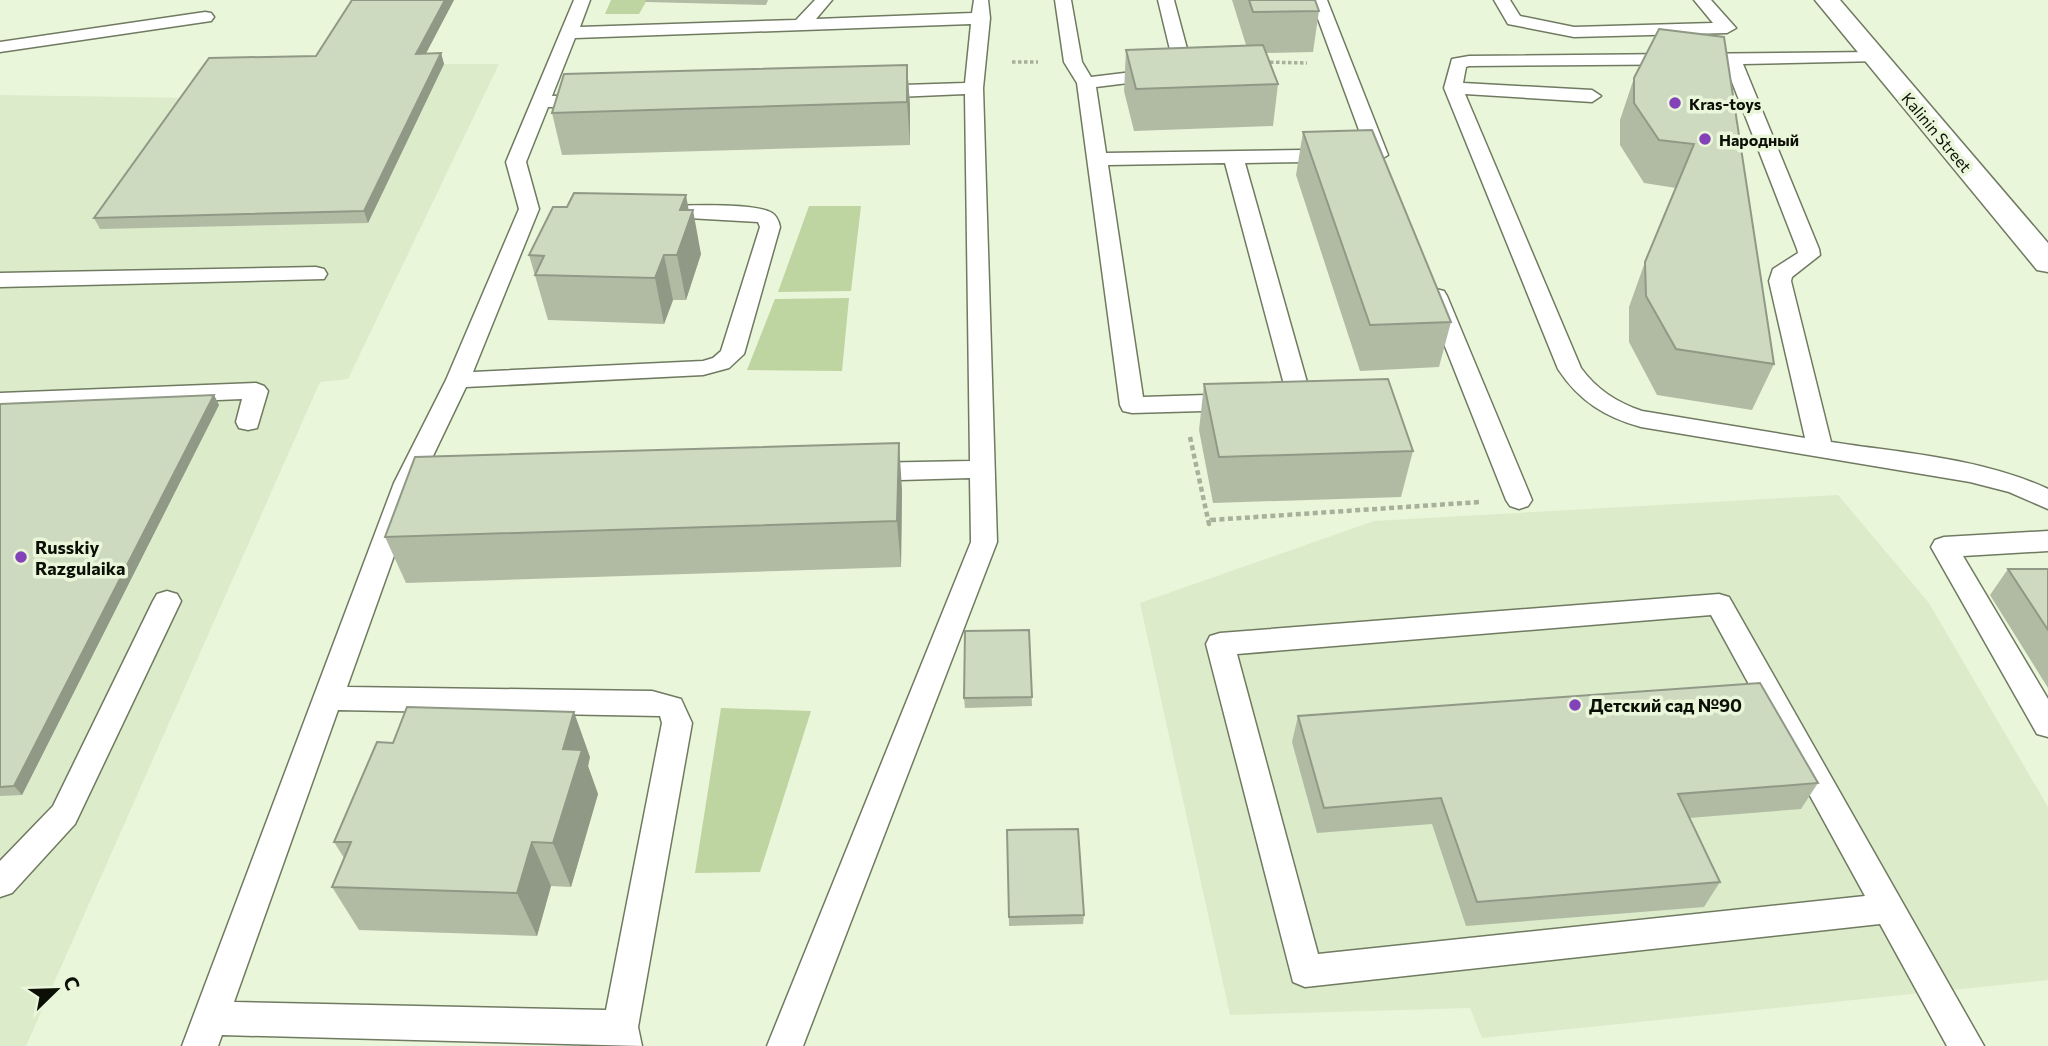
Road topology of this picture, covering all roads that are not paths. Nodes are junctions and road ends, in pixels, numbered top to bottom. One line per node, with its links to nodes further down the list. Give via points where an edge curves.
1 (582, 0): 12 (lane)
2 (824, 0): 11 (lane)
3 (1063, 0): 16 (lane, via 1073,62)
4 (1166, 0): 16 (lane, via 1181,60 1162,74)
5 (1319, 0): 23 (lane)
6 (1503, 0): 7 (lane, via 1514,20 1574,32 1727,28)
7 (1702, 0)
8 (1827, 0): 14 (main road, Kalinin Street)
9 (981, 9): 11 (lane); 17 (lane)
10 (205, 17): 13 (lane)
11 (800, 26): 12 (lane)
12 (569, 33): 22 (lane)
13 (0, 47)
14 (1874, 57): 15 (lane); 30 (main road, Kalinin Street)
15 (1732, 59): 18 (lane, via 1469,61 1458,63); 37 (lane, via 1808,249 1809,256 1781,274 1780,281)
16 (1086, 83): 25 (lane)
17 (974, 88): 19 (lane); 38 (lane)
18 (1453, 88): 20 (lane); 37 (lane, via 1577,382 1626,416)
19 (852, 92)
20 (1592, 96)
21 (607, 100): 22 (lane)
22 (539, 102): 27 (lane, via 516,162)
23 (1378, 155): 24 (lane); 26 (lane)
24 (1233, 156): 25 (lane); 25 (lane, via 1300,400 1132,405)
25 (1098, 159)
26 (1389, 180)
27 (529, 209): 28 (lane); 34 (lane)
28 (555, 209)
29 (635, 211): 34 (lane, via 767,218 770,227 732,354 703,368)
30 (2048, 263)
31 (1425, 270): 42 (lane)
32 (316, 274): 33 (lane)
33 (0, 280)
34 (458, 380): 41 (lane)
35 (0, 401): 36 (lane, via 256,391)
36 (248, 422)
37 (1820, 449): 43 (lane, via 1970,473 2017,485)
38 (983, 469): 39 (lane); 52 (lane, via 984,542)
39 (846, 472)
40 (435, 482): 41 (lane)
41 (407, 483): 46 (lane)
42 (1519, 500)
43 (2048, 500)
44 (2048, 541): 47 (lane, via 1944,547)
45 (167, 601): 48 (lane, via 64,815)
46 (327, 698): 50 (lane); 51 (lane, via 652,703 671,707 677,723)
47 (2048, 725)
48 (0, 883)
49 (1889, 908): 49 (lane, via 1305,971 1220,644 1719,604); 53 (lane)
50 (205, 1032): 51 (lane)
51 (622, 1036)
52 (785, 1046)
53 (1966, 1046)

